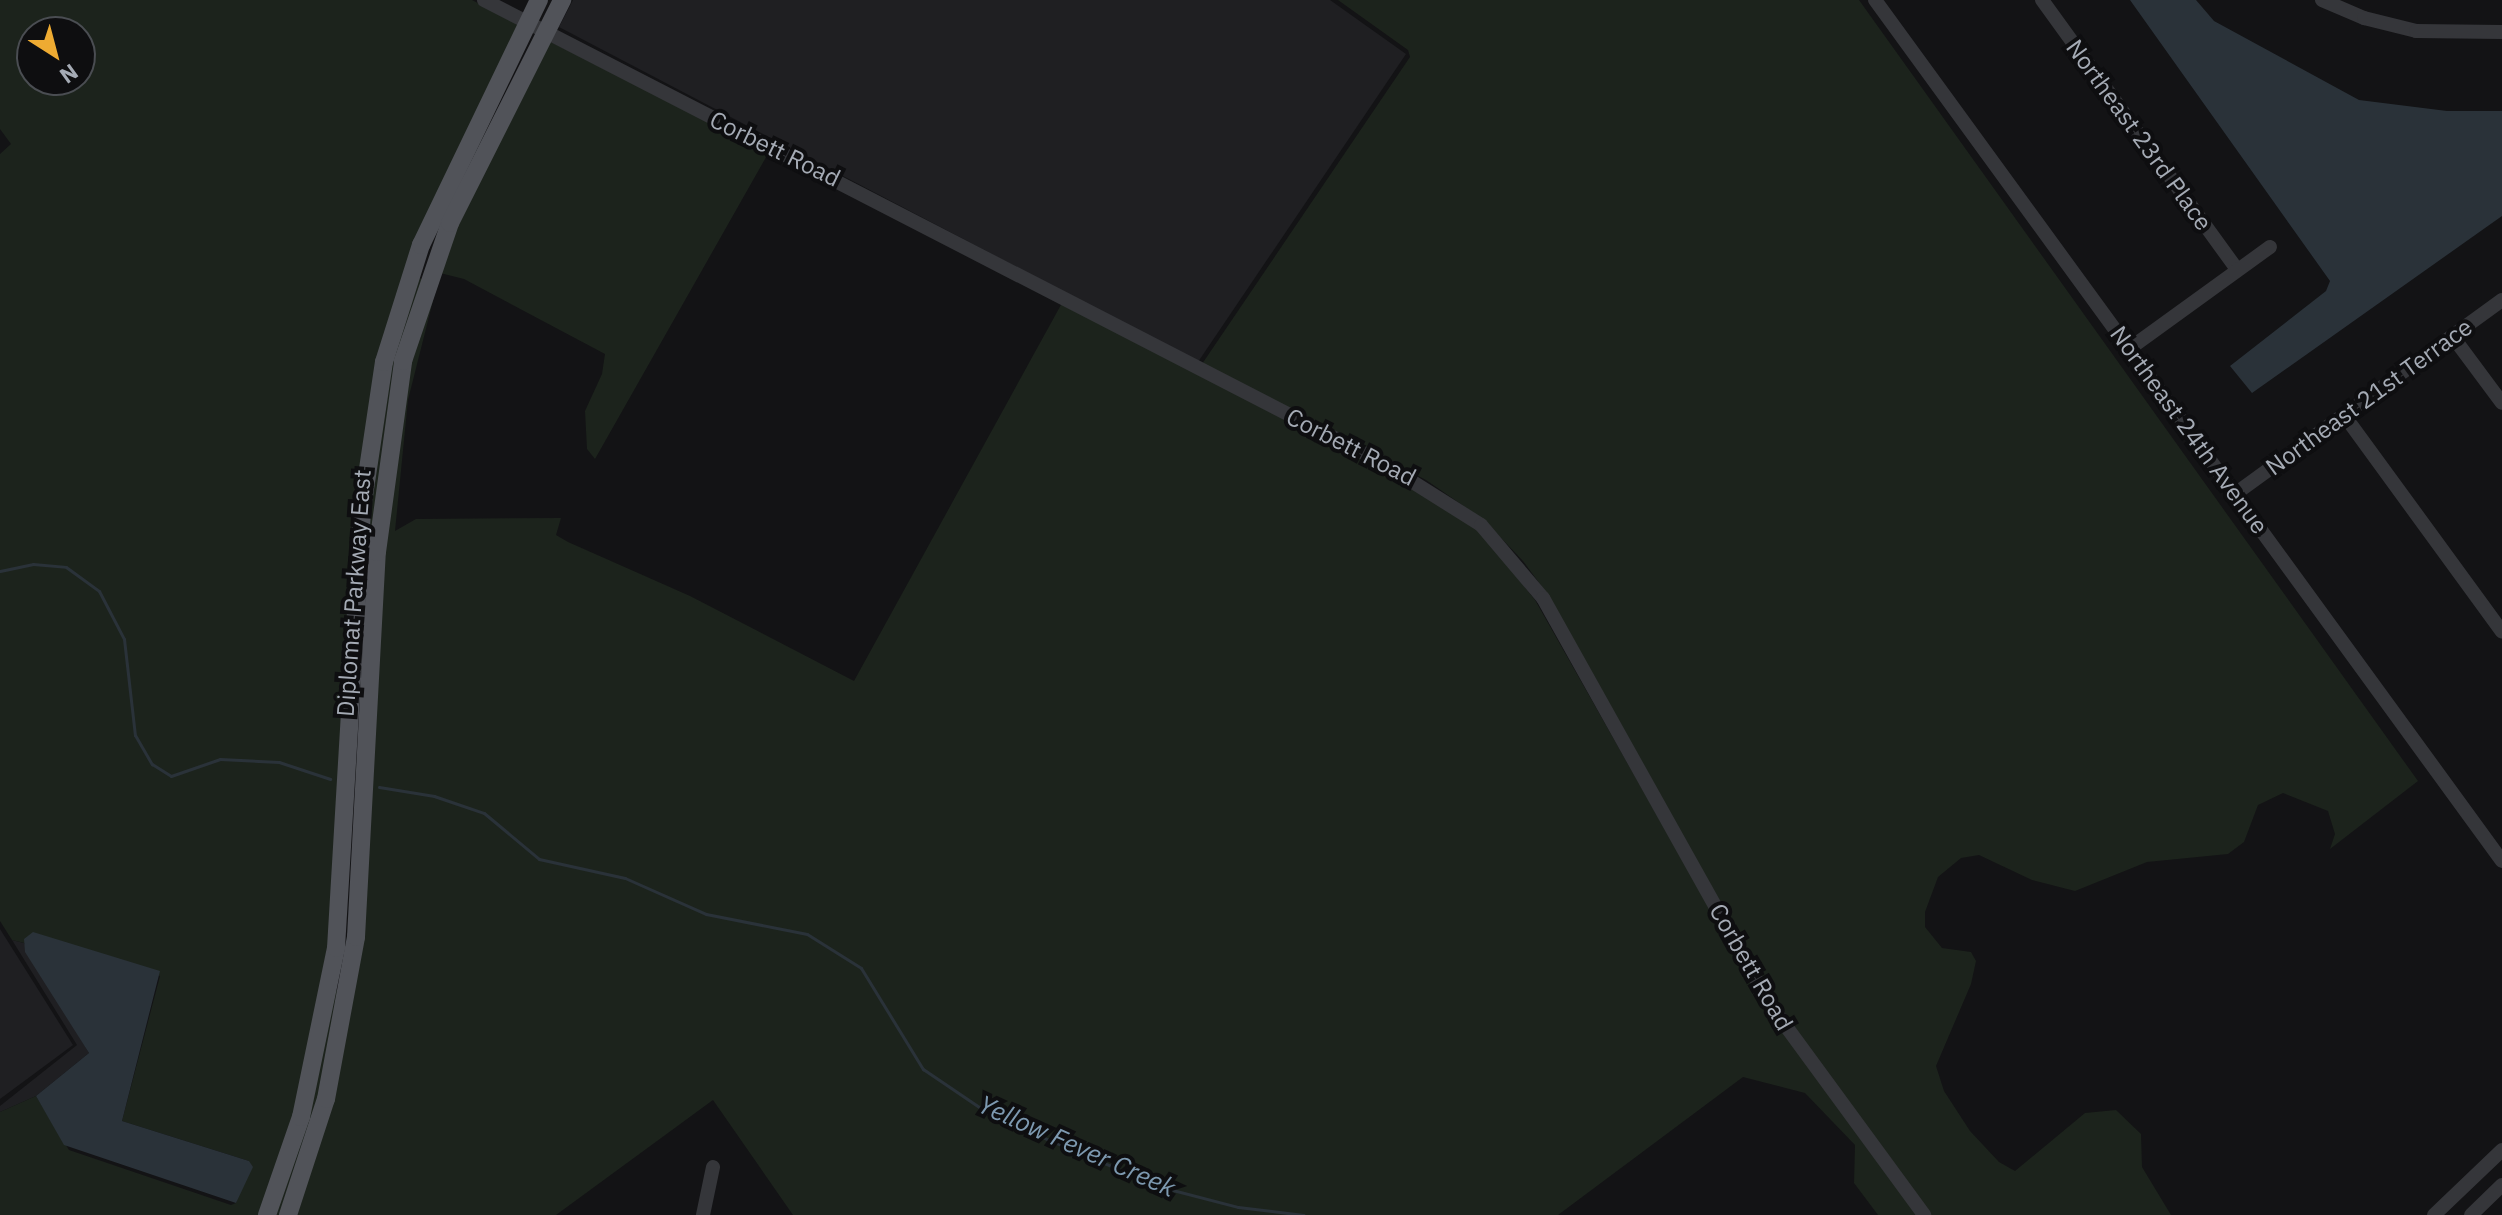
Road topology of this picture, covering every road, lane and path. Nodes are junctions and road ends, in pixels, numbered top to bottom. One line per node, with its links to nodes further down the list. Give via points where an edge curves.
1 (484, 0): 7 (street, Corbett Road)
2 (539, 0): 7 (main road, Diplomat Parkway East)
3 (562, 0): 9 (main road, Diplomat Parkway East)
4 (1875, 0): 15 (street, Northeast 24th Avenue)
5 (2042, 0): 11 (street, Northeast 23rd Place)
6 (2322, 0): 8 (street, via 2416,31)
7 (526, 23): 9 (street, Corbett Road); 12 (main road, Diplomat Parkway East)
8 (2502, 32)
9 (544, 33): 12 (main road, Diplomat Parkway East); 28 (street, Corbett Road, via 1381,462 1481,525 1543,598 1769,1003)
10 (2270, 247): 11 (street)
11 (2237, 269): 15 (street)
12 (421, 273): 21 (main road, Diplomat Parkway East, via 369,542 360,880)
13 (2502, 300): 14 (street, Northeast 21st Terrace)
14 (2453, 337): 16 (street); 17 (street, Northeast 21st Terrace)
15 (2129, 349): 18 (street, Northeast 24th Avenue)
16 (2502, 403)
17 (2344, 415): 18 (street, Northeast 21st Terrace); 19 (street)
18 (2235, 494): 20 (street, Northeast 24th Avenue)
19 (2502, 632)
20 (2502, 861)
21 (339, 985): 25 (main road, Diplomat Parkway East); 26 (main road, Diplomat Parkway East, via 326,1099)
22 (2502, 1150): 29 (street)
23 (713, 1167): 27 (street)
24 (2502, 1185): 30 (street)
25 (267, 1215)
26 (288, 1215)
27 (703, 1215)
28 (1924, 1215)
29 (2434, 1215)
30 (2471, 1215)

